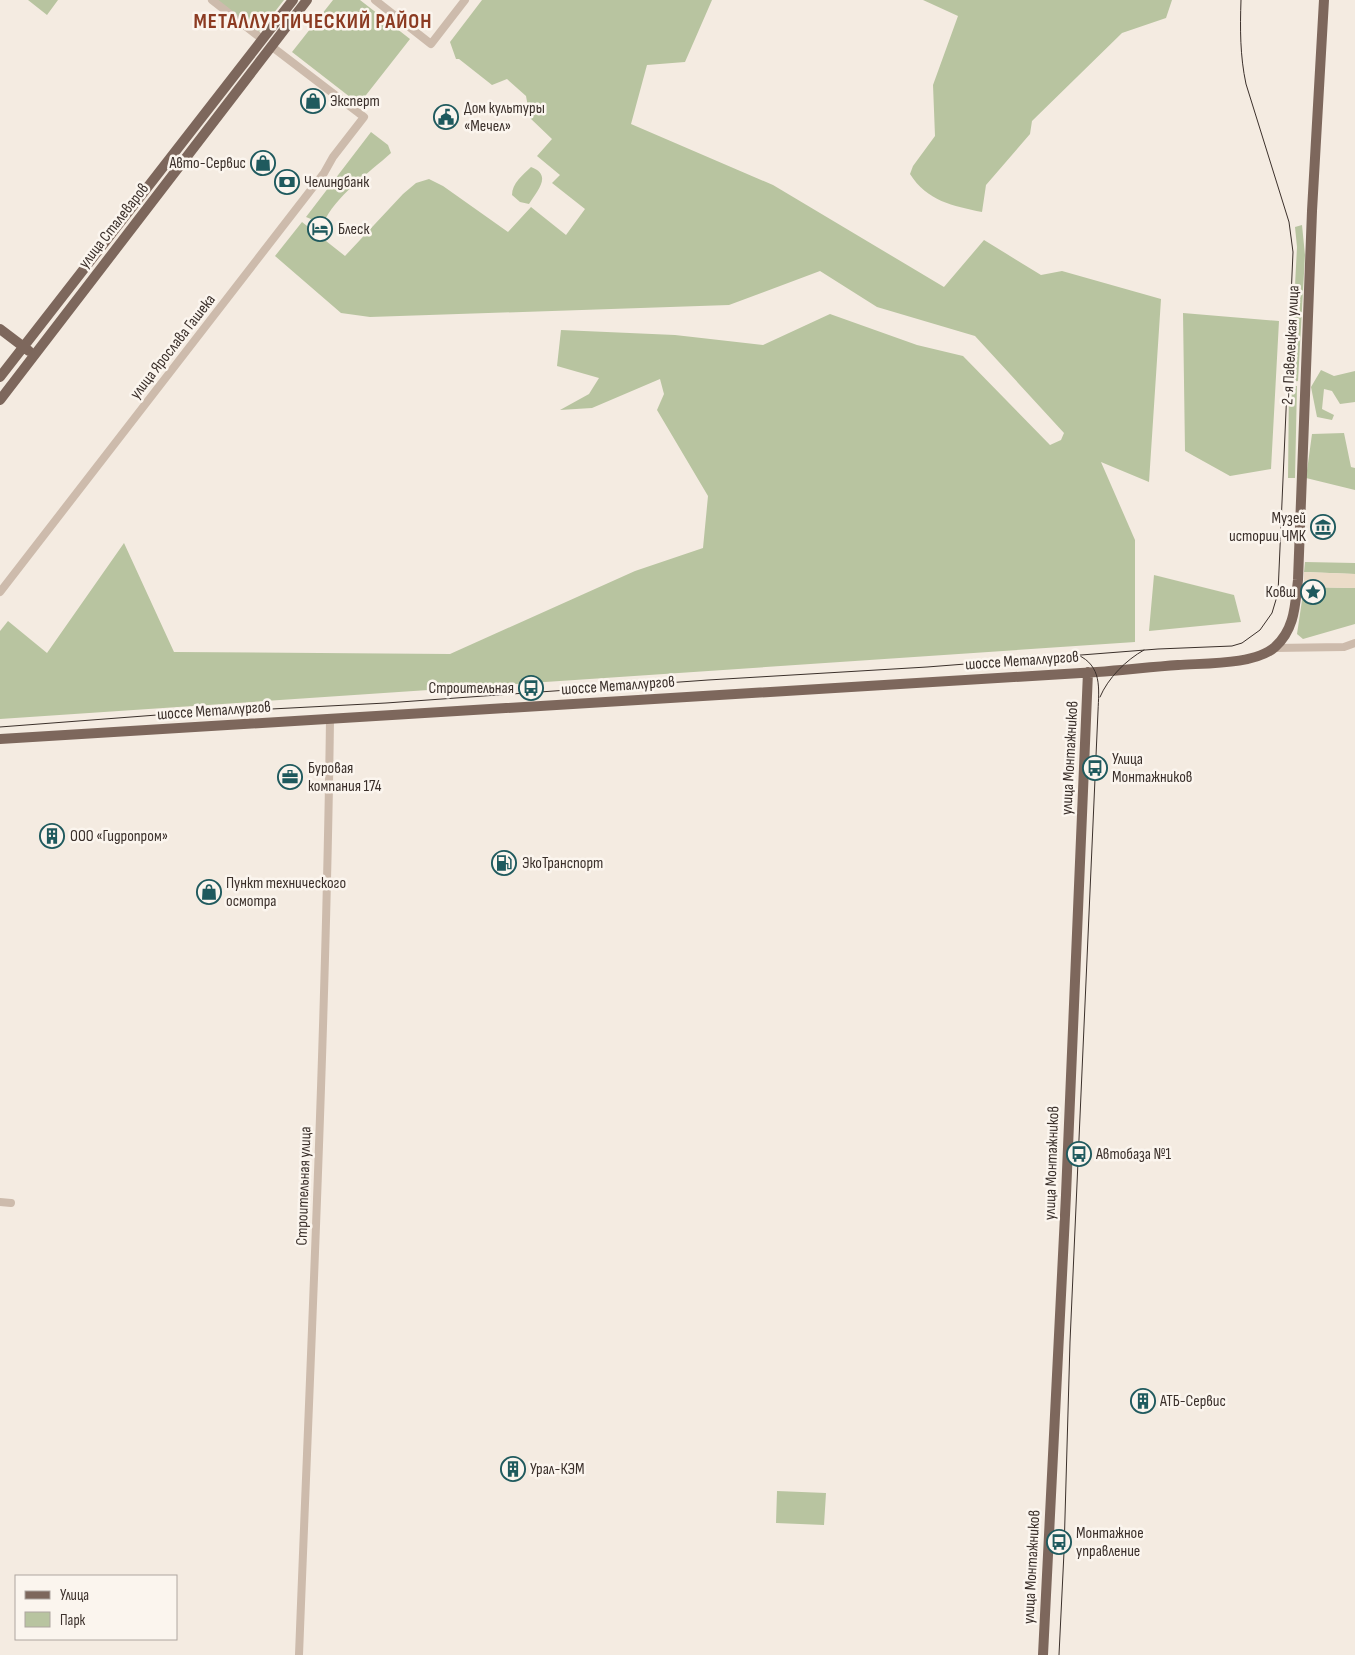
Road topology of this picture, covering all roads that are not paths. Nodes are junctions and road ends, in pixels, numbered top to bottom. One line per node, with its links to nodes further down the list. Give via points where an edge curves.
1 (212, 0): 7 (street)
2 (293, 0): 7 (main road, улица Сталеваров)
3 (307, 0): 8 (main road, улица Сталеваров)
4 (375, 0): 5 (street, via 430,44)
5 (465, 0)
6 (1324, 0): 16 (main road, 2-я Павелецкая улица, via 1302,425 1298,580 1290,628)
7 (262, 39): 8 (main road); 10 (main road, улица Сталеваров)
8 (271, 46): 11 (main road, улица Сталеваров); 14 (street, улица Ярослава Гашека, via 364,117)
9 (0, 329): 10 (main road)
10 (24, 347): 11 (main road); 12 (main road, улица Сталеваров)
11 (34, 355): 13 (main road, улица Сталеваров)
12 (0, 377)
13 (0, 400)
14 (0, 592)
15 (1355, 643): 16 (street, via 1344,647)
16 (1274, 648): 17 (main road, 2-я Павелецкая улица)
17 (1238, 661): 18 (main road, шоссе Металлургов)
18 (1088, 672): 19 (main road, шоссе Металлургов); 24 (main road, улица Монтажников)
19 (330, 719): 20 (main road, шоссе Металлургов); 23 (street, Строительная улица, via 322,1084)
20 (0, 738)
21 (0, 1202): 22 (street)
22 (11, 1203)
23 (299, 1655)
24 (1042, 1655)

